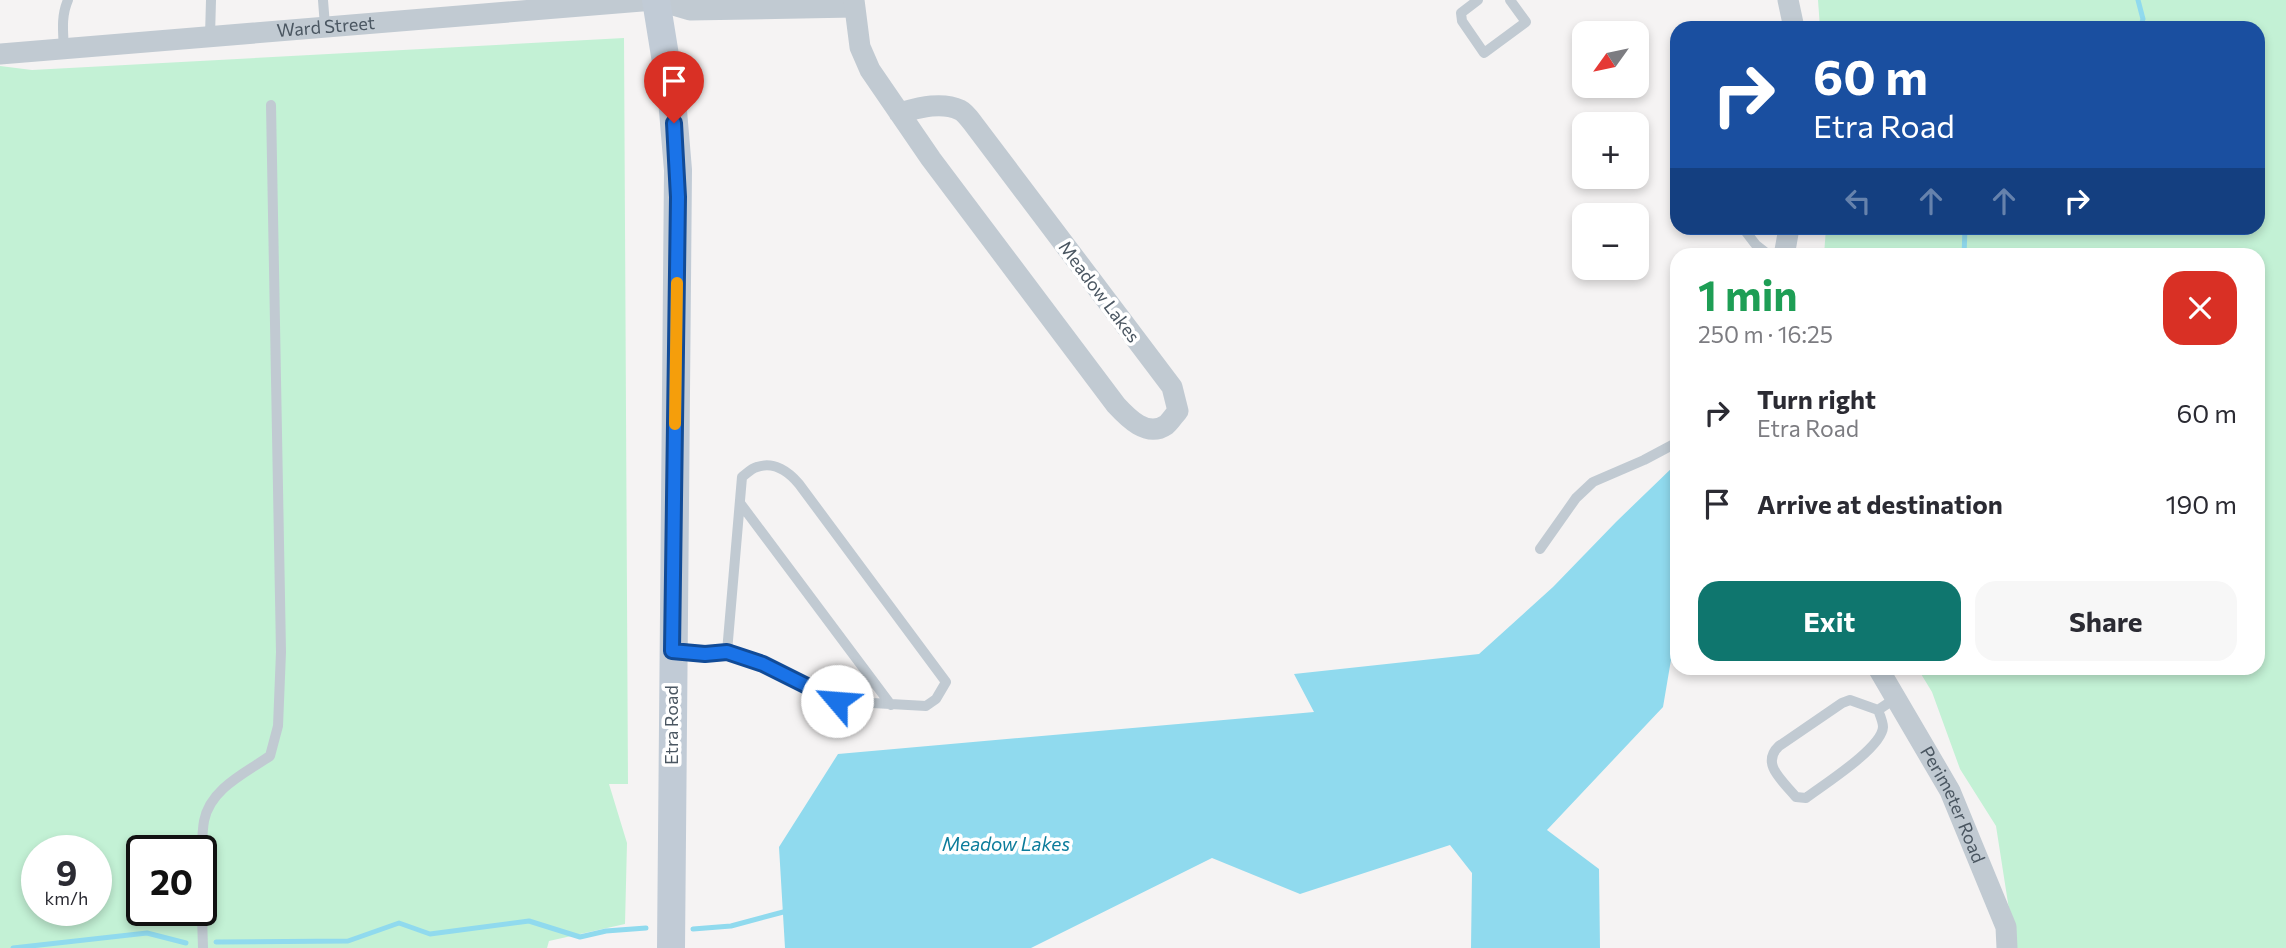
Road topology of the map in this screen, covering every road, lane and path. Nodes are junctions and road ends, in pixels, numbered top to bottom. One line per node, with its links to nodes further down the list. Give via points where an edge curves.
1 (68, 0): 12 (lane, via 62,22)
2 (211, 0): 11 (lane)
3 (323, 0): 10 (lane)
4 (655, 0): 8 (street, Meadow Lakes, via 690,10); 10 (street, Ward Street); 19 (main road, Etra Road, via 672,99 678,170)
5 (1478, 0): 6 (lane, via 1461,13 1484,53 1526,22)
6 (1510, 0)
7 (1788, 0): 9 (street)
8 (854, 4): 15 (street, Meadow Lakes, via 860,47)
9 (1792, 21)
10 (326, 26): 11 (street, Ward Street)
11 (210, 36): 12 (street, Ward Street)
12 (64, 49): 13 (street, Ward Street)
13 (0, 54)
14 (271, 105): 25 (lane, via 281,652 278,726 270,756 214,797)
15 (899, 113): 15 (street, Meadow Lakes, via 927,106 962,111 1172,387 1178,411 1166,425 1154,429 1133,423 1110,397)
16 (1670, 446): 18 (lane, via 1593,482)
17 (740, 503): 20 (lane); 23 (lane); 23 (lane, via 742,477 756,467 789,472 946,682 926,706)
18 (1540, 549)
19 (672, 651): 20 (lane); 28 (main road, Etra Road)
20 (727, 652): 23 (lane, via 763,664 837,701)
21 (1882, 675): 22 (street, Perimeter Road)
22 (1896, 698): 24 (lane); 29 (street, Perimeter Road, via 1950,791 2006,927)
23 (891, 705)
24 (1878, 710): 24 (lane, via 1883,727 1862,757 1806,798 1796,797 1770,761 1772,753 1850,700)
25 (203, 835)
26 (203, 926): 27 (lane)
27 (204, 948)
28 (671, 948)
29 (2007, 948)

